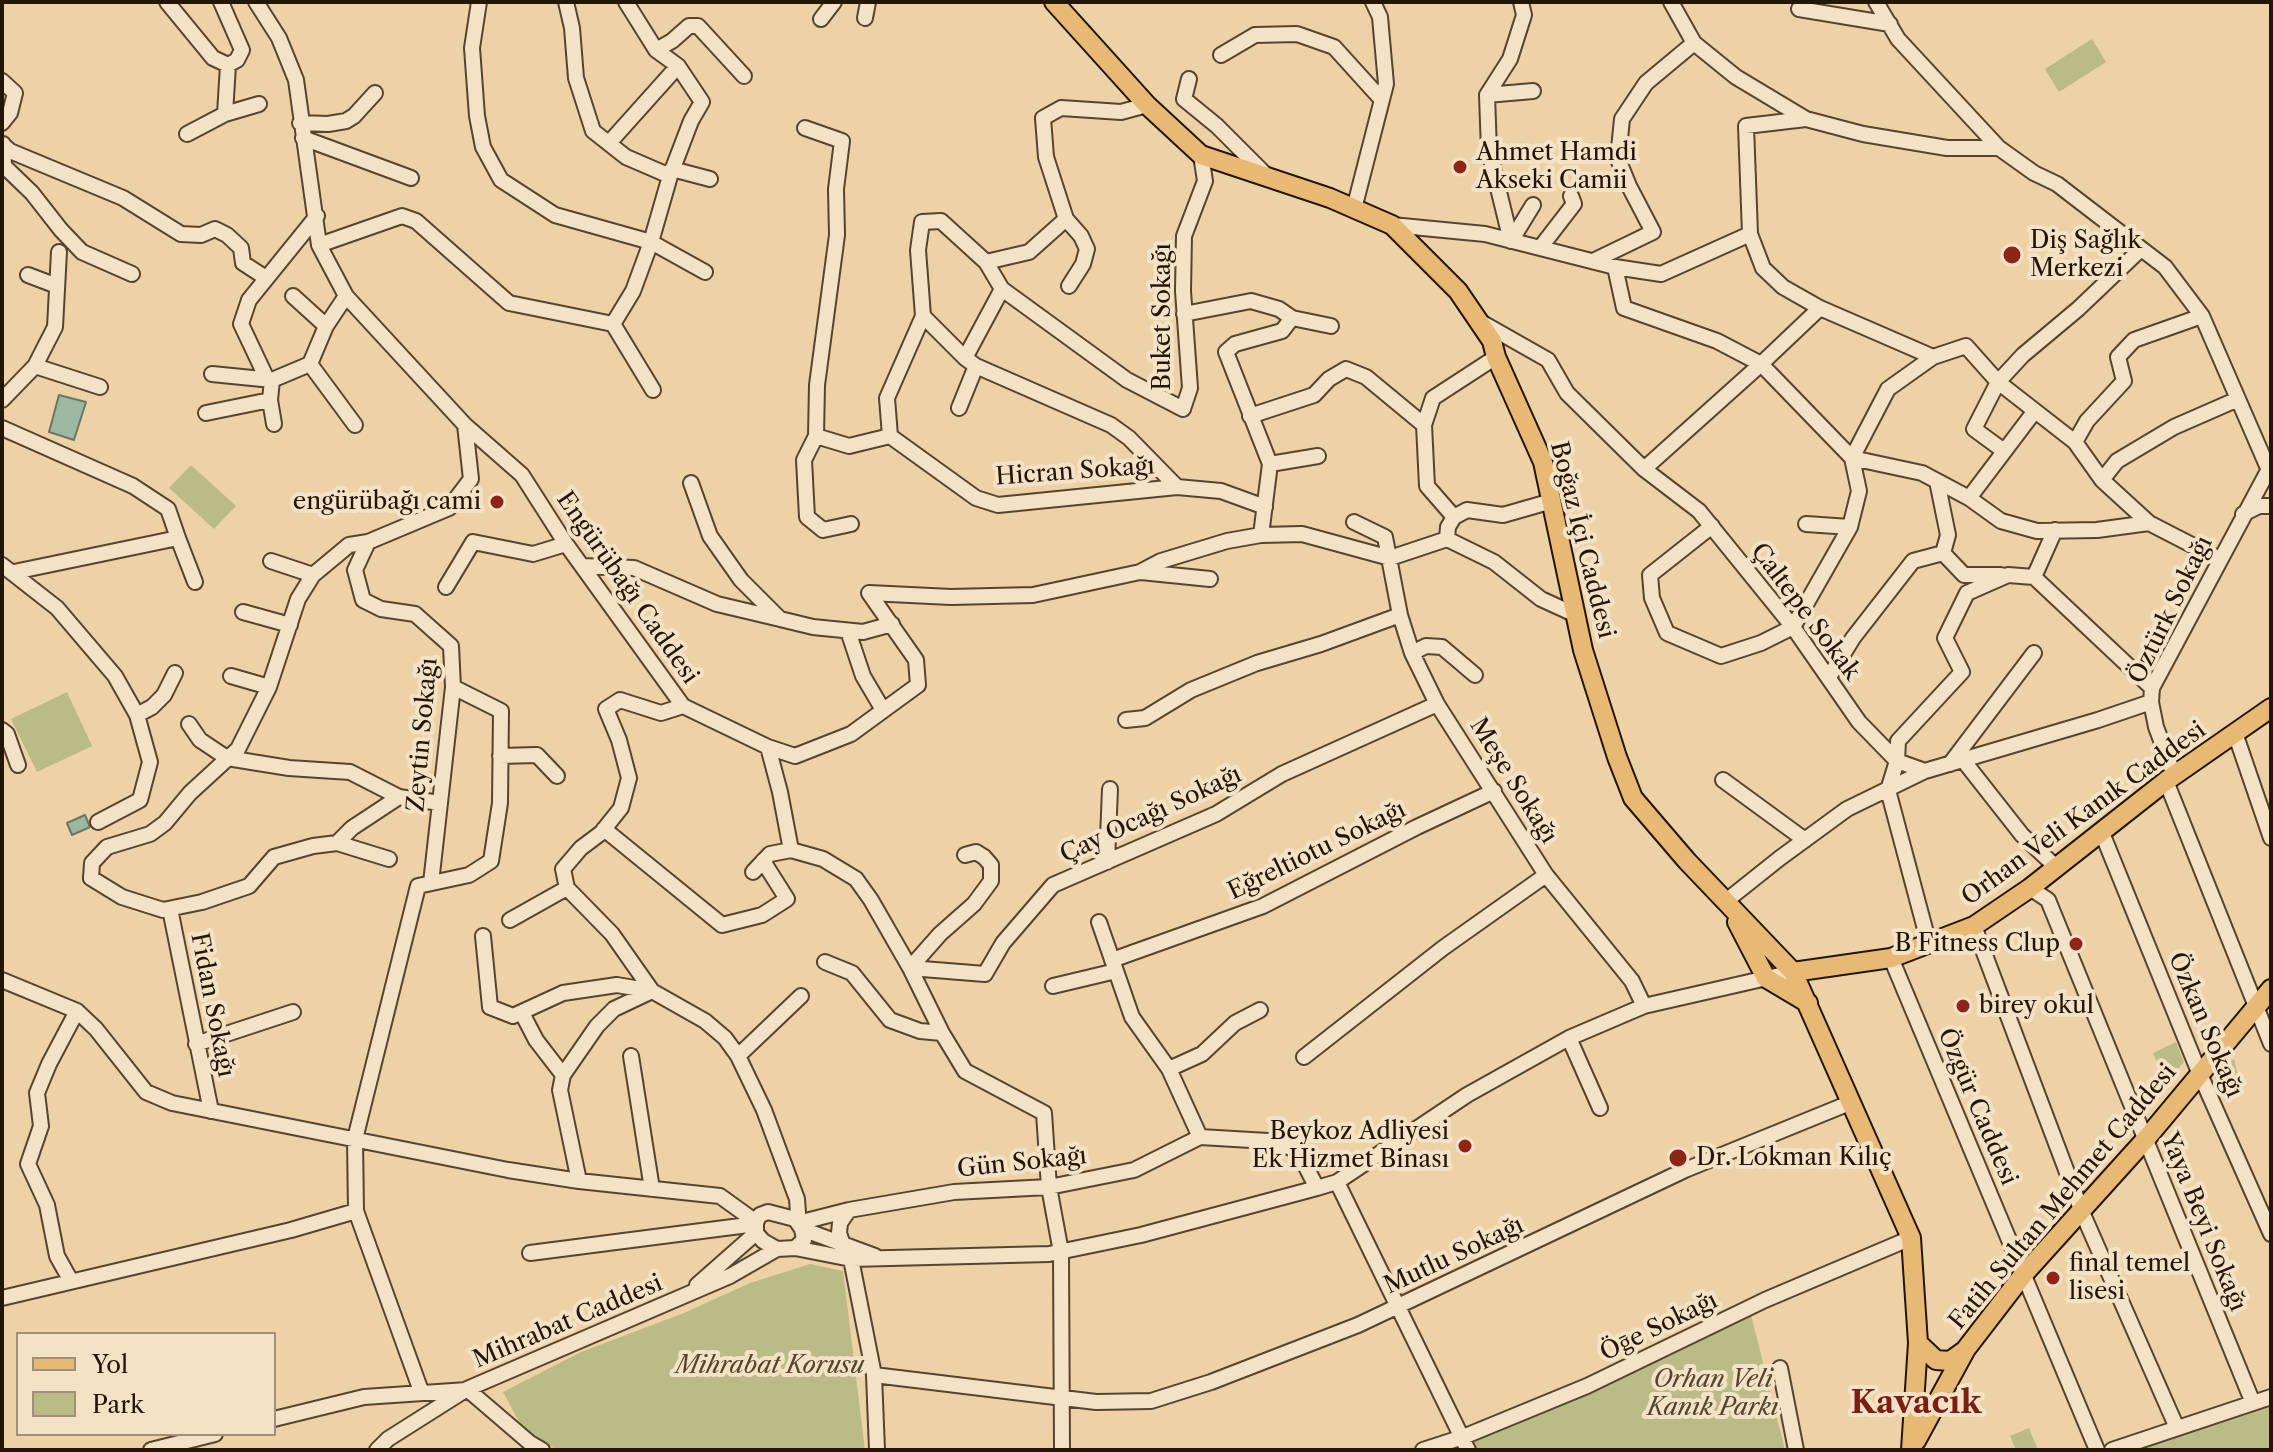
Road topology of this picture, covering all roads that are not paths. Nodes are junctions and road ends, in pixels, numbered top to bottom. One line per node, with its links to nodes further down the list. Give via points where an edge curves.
1 (167, 2): 21 (street, via 213,58)
2 (221, 2): 21 (street, via 242,50)
3 (256, 2): 36 (street, Engürübağı Caddesi, via 279,38 296,80)
4 (479, 2): 54 (street, via 472,48 477,116 483,147 501,180 555,215)
5 (566, 2): 38 (street, via 576,78 593,131)
6 (626, 2): 19 (street)
7 (834, 2): 16 (street)
8 (868, 2): 15 (street)
9 (1373, 2): 29 (street, via 1380,17 1386,84)
10 (1521, 2): 28 (street, via 1524,15 1510,59)
11 (1670, 2): 18 (street)
12 (1876, 2): 17 (street)
13 (1063, 5): 31 (main road, Boğaz İçi Caddesi)
14 (1799, 9): 17 (street)
15 (865, 18)
16 (821, 19)
17 (1890, 24): 40 (street)
18 (1694, 43): 33 (street, via 1736,77); 59 (street, via 1646,83 1622,119 1618,159 1653,232)
19 (656, 50): 22 (street); 23 (street, via 689,26 698,26)
20 (1221, 55): 29 (street, via 1255,35 1297,34 1334,47)
21 (228, 65): 32 (street)
22 (678, 66): 38 (street); 42 (street, via 702,102)
23 (744, 76)
24 (1189, 79): 44 (street, via 1184,99)
25 (2, 81): 34 (street, via 15,93)
26 (1533, 91): 28 (street)
27 (375, 93): 36 (street, via 346,121)
28 (1487, 95): 53 (street, via 1489,151)
29 (1382, 100): 48 (street)
30 (259, 104): 32 (street)
31 (1147, 105): 41 (main road, Boğaz İçi Caddesi); 50 (street, via 1121,112 1061,108 1043,118 1046,157)
32 (225, 114): 37 (street)
33 (1806, 119): 40 (street, via 1947,148); 52 (street, via 1746,126)
34 (2, 123)
35 (805, 128): 103 (street, via 842,141)
36 (301, 130): 43 (street); 49 (street, Engürübağı Caddesi)
37 (187, 134)
38 (609, 143): 42 (street, via 626,157)
39 (2, 144): 63 (street, via 4,166 82,252); 65 (street, via 123,198 181,234 215,229 227,235 241,248 243,263)
40 (1999, 148): 57 (street, via 2057,184)
41 (1201, 155): 44 (main road, Boğaz İçi Caddesi); 72 (street, Buket Sokağı, via 1205,181 1184,236)
42 (671, 172): 45 (street); 54 (street)
43 (411, 178)
44 (1269, 178): 48 (main road, Boğaz İçi Caddesi)
45 (710, 179)
46 (1571, 196): 56 (street, via 1574,204)
47 (1533, 205): 53 (street)
48 (1354, 209): 51 (main road, Boğaz İçi Caddesi)
49 (317, 216): 55 (street, Engürübağı Caddesi); 65 (street)
50 (1066, 219): 60 (street, via 1029,252); 67 (street, via 1087,249)
51 (1392, 225): 53 (street); 76 (main road, Boğaz İçi Caddesi, via 1458,291)
52 (1750, 234): 61 (street, via 1661,274); 71 (street, via 1763,268 1783,287)
53 (1511, 241): 56 (street)
54 (651, 242): 62 (street); 77 (street, via 633,291)
55 (319, 245): 70 (street, Engürübağı Caddesi); 77 (street, via 402,216 416,221 509,303)
56 (1540, 248): 59 (street)
57 (2141, 249): 74 (street, via 2165,267); 88 (street)
58 (59, 252): 66 (street)
59 (1593, 261): 61 (street)
60 (986, 262): 68 (street, Buket Sokağı); 73 (street, Buket Sokağı, via 941,221 922,222 918,250)
61 (1615, 267): 84 (street, via 1624,308 1717,341)
62 (705, 272)
63 (132, 274)
64 (28, 275): 66 (street)
65 (266, 278): 87 (street, via 249,300 241,324)
66 (57, 286): 85 (street, via 55,327)
67 (1069, 286)
68 (1002, 289): 72 (street, Buket Sokağı, via 1127,380 1183,409 1190,388); 82 (street)
69 (293, 296): 78 (street)
70 (346, 296): 78 (street); 100 (street, Engürübağı Caddesi)
71 (1820, 308): 81 (street); 84 (street)
72 (1184, 314): 75 (street, via 1251,301)
73 (923, 316): 82 (street); 104 (street, via 887,398)
74 (2202, 316): 91 (street); 105 (street, via 2134,340 2118,357 2124,381)
75 (1292, 318): 79 (street); 97 (street, via 1282,331 1235,344 1226,352)
76 (1478, 319): 80 (main road, Boğaz İçi Caddesi); 110 (street, Çaltepe Sokak, via 1548,360 1567,393)
77 (613, 324): 90 (street)
78 (326, 326): 83 (street)
79 (1331, 326)
80 (1496, 357): 101 (street, via 1433,398); 117 (main road, Boğaz İçi Caddesi, via 1543,462)
81 (1933, 357): 88 (street, via 1966,346); 108 (street, via 1888,389)
82 (970, 362): 94 (street); 115 (street, via 1111,425)
83 (310, 364): 87 (street); 99 (street)
84 (1761, 364): 108 (street); 110 (street)
85 (35, 366): 89 (street); 92 (street)
86 (212, 374): 87 (street)
87 (270, 379): 93 (street)
88 (1998, 382): 95 (street); 106 (street, via 1974,429)
89 (100, 387)
90 (653, 390)
91 (2238, 399): 111 (street); 112 (street, via 2174,427 2117,461)
92 (2, 400)
93 (270, 400): 96 (street); 98 (street)
94 (959, 408)
95 (2034, 412): 105 (street); 106 (street)
96 (206, 413)
97 (1250, 416): 101 (street, via 1314,395 1346,369 1366,377); 109 (street)
98 (274, 424)
99 (355, 425)
100 (465, 425): 132 (street, via 471,479 449,508); 133 (street, Engürübağı Caddesi, via 522,475)
101 (1424, 425): 121 (street, via 1427,486)
102 (2, 428): 130 (street, via 133,486 168,509)
103 (816, 436): 104 (street, via 849,446); 124 (street, via 804,460 807,517 823,530)
104 (890, 436): 115 (street, Hicran Sokağı, via 976,498 998,505)
105 (2075, 442): 112 (street)
106 (2004, 451): 116 (street)
107 (1318, 456): 109 (street)
108 (1852, 458): 113 (street); 127 (street, via 1859,491)
109 (1270, 464): 119 (street)
110 (1644, 469): 126 (street, Çaltepe Sokak)
111 (2270, 472): 120 (street, Öztürk Sokağı)
112 (2102, 480): 123 (street)
113 (1937, 481): 116 (street); 134 (street, via 1948,535)
114 (691, 483): 150 (street, via 710,536 741,580)
115 (1177, 487): 119 (street, Hicran Sokağı, via 1221,491)
116 (1969, 498): 128 (street, via 2001,521)
117 (1552, 501): 121 (street, via 1503,515 1467,510); 149 (main road, Boğaz İçi Caddesi)
118 (2271, 506): 120 (street)
119 (1265, 507): 129 (street)
120 (2243, 514): 136 (street, Öztürk Sokağı)
121 (1454, 517): 131 (street)
122 (1354, 522): 135 (street, via 1385,537)
123 (2149, 523): 128 (street); 136 (street)
124 (851, 524)
125 (1806, 524): 127 (street)
126 (1712, 526): 153 (street, Çaltepe Sokak); 153 (street, via 1650,575 1652,598 1667,633 1721,656)
127 (1850, 527): 153 (street)
128 (2055, 530): 143 (street)
129 (1261, 535): 135 (street, Engürübağı Caddesi, via 1302,534); 140 (street, Engürübağı Caddesi, via 1161,561)
130 (178, 538): 139 (street); 145 (street)
131 (1447, 539): 135 (street); 149 (street, via 1494,562 1541,599)
132 (368, 542): 141 (street, via 349,545); 162 (street, Zeytin Sokağı, via 355,570 363,600 381,609 415,614 451,646)
133 (566, 544): 138 (street, Engürübağı Caddesi); 146 (street, via 533,554 473,542)
134 (1943, 553): 142 (street, via 1964,575); 160 (street, via 1913,561)
135 (1390, 558): 148 (street, Meşe Sokağı)
136 (2219, 559): 163 (street, Öztürk Sokağı)
137 (271, 561): 141 (street)
138 (582, 566): 150 (street, via 634,568 717,604); 165 (street, Engürübağı Caddesi)
139 (8, 569): 168 (street, via 57,608 115,676)
140 (1140, 572): 144 (street); 151 (street, Engürübağı Caddesi, via 1033,595 869,593)
141 (313, 575): 152 (street)
142 (2008, 575): 143 (street); 176 (street, via 1967,593 1945,638 1962,672 1898,741)
143 (2034, 577): 163 (street)
144 (1210, 579)
145 (195, 582)
146 (446, 587)
147 (243, 612): 152 (street)
148 (1400, 615): 155 (street, Meşe Sokağı); 169 (street, via 1257,663 1191,690 1145,718)
149 (1576, 615): 203 (main road, Boğaz İçi Caddesi, via 1633,798)
150 (780, 619): 154 (street)
151 (892, 624): 154 (street); 167 (street, Engürübağı Caddesi, via 916,660 918,685)
152 (290, 625): 161 (street)
153 (1793, 627): 160 (street, Çaltepe Sokak)
154 (848, 631): 167 (street, via 863,676)
155 (1412, 653): 158 (street, via 1426,646 1442,647); 164 (street, Meşe Sokağı)
156 (2034, 653): 177 (street)
157 (175, 673): 168 (street, via 164,695)
158 (1475, 675)
159 (231, 676): 161 (street)
160 (1829, 677): 176 (street, Çaltepe Sokak, via 1859,722)
161 (269, 687): 175 (street, via 238,749)
162 (453, 687): 174 (street, via 501,711); 187 (street, Zeytin Sokağı)
163 (2152, 695): 177 (street, via 2098,720); 181 (street, Öztürk Sokağı)
164 (1437, 704): 185 (street, Meşe Sokağı); 197 (street, Çay Ocağı Sokağı)
165 (683, 706): 173 (street, Engürübağı Caddesi); 189 (street, via 661,713 620,700 606,709 629,778 621,808)
166 (2271, 708): 172 (main road, Orhan Veli Kanık Caddesi)
167 (883, 710): 173 (street, Engürübağı Caddesi, via 851,734 795,756)
168 (137, 715): 188 (street, via 150,762 140,800)
169 (1126, 720)
170 (189, 724): 175 (street, via 200,740)
171 (2, 730): 178 (street)
172 (2235, 733): 181 (main road, Orhan Veli Kanık Caddesi); 191 (street)
173 (768, 747): 194 (street)
174 (500, 756): 180 (street, via 537,755); 200 (street, via 500,803 491,861 469,875)
175 (227, 758): 186 (street, via 350,772); 204 (street, via 165,823 150,834 107,847 92,863 91,878 122,897)
176 (1897, 761): 179 (street, Çaltepe Sokak); 184 (street)
177 (1957, 762): 179 (street); 198 (street)
178 (18, 765)
179 (1925, 771): 184 (street)
180 (557, 776)
181 (2170, 778): 190 (main road, Orhan Veli Kanık Caddesi); 223 (street, Öztürk Sokağı)
182 (1723, 780): 192 (street)
183 (1110, 789): 197 (street)
184 (1888, 790): 192 (street, via 1847,809); 209 (street)
185 (1494, 791): 199 (street, Meşe Sokağı); 212 (street, Eğreltiotu Sokağı, via 1263,906)
186 (399, 797): 187 (street); 193 (street)
187 (440, 803): 200 (street, Zeytin Sokağı)
188 (98, 822)
189 (604, 829): 194 (street, via 722,925 762,915 787,899 758,867 770,854); 201 (street, via 563,869)
190 (2102, 833): 198 (main road, Orhan Veli Kanık Caddesi); 236 (street, Özkan Sokağı)
191 (2271, 838)
192 (1805, 840): 203 (street)
193 (337, 843): 196 (street); 204 (street, via 274,857 249,886)
194 (791, 850): 213 (street, via 823,859 856,879)
195 (965, 855): 213 (street, via 976,852 984,857 991,865 991,881)
196 (389, 859)
197 (1107, 862): 213 (street, Çay Ocağı Sokağı, via 1053,885 1003,943 985,974)
198 (2056, 867): 202 (main road, Orhan Veli Kanık Caddesi)
199 (1546, 875): 222 (street, Meşe Sokağı, via 1632,981); 234 (street)
200 (431, 883): 242 (street, via 418,886)
201 (567, 888): 205 (street); 219 (street, via 612,934)
202 (2030, 888): 207 (main road, Orhan Veli Kanık Caddesi); 243 (street, Yaya Beyi Sokağı, via 2048,900)
203 (1726, 901): 214 (main road, Boğaz İçi Caddesi); 215 (main road)
204 (170, 909): 230 (street, Fidan Sokağı)
205 (510, 920)
206 (1099, 922): 212 (street)
207 (1974, 926): 209 (main road, Orhan Veli Kanık Caddesi); 253 (street)
208 (483, 936): 227 (street, via 490,1007 513,1016)
209 (1929, 944): 210 (main road, Orhan Veli Kanık Caddesi)
210 (1891, 958): 214 (main road, Orhan Veli Kanık Caddesi); 265 (street, Özgür Caddesi)
211 (825, 962): 228 (street, via 852,973 890,1020)
212 (1114, 965): 217 (street, Eğreltiotu Sokağı); 235 (street, via 1132,1017)
213 (910, 968): 228 (street)
214 (1793, 972): 215 (street, Orhan Veli Kanık Caddesi); 221 (main road, Boğaz İçi Caddesi)
215 (1766, 978): 221 (main road); 222 (street, Orhan Veli Kanık Caddesi)
216 (2, 980): 225 (street)
217 (1053, 986)
218 (2271, 989): 223 (main road, Fatih Sultan Mehmet Caddesi)
219 (652, 991): 227 (street, via 617,985 563,993); 233 (street, via 705,1021); 237 (street, via 614,1009)
220 (801, 996): 233 (street)
221 (1808, 1003): 238 (main road, Boğaz İçi Caddesi)
222 (1644, 1006): 229 (street, Orhan Veli Kanık Caddesi)
223 (2255, 1007): 231 (street, Öztürk Sokağı); 236 (main road, Fatih Sultan Mehmet Caddesi)
224 (1260, 1010): 235 (street, via 1235,1023 1202,1054)
225 (77, 1011): 240 (street, via 146,1092); 266 (street, via 37,1093 41,1126 28,1164 47,1205 57,1256)
226 (293, 1012): 230 (street)
227 (522, 1013): 237 (street)
228 (942, 1033): 246 (street, via 965,1071 1044,1113)
229 (1569, 1038): 239 (street); 245 (street, Orhan Veli Kanık Caddesi, via 1467,1095)
230 (196, 1044): 240 (street, Fidan Sokağı)
231 (2271, 1044)
232 (631, 1056): 248 (street)
233 (738, 1056): 254 (street, via 797,1199)
234 (1304, 1057)
235 (1169, 1069): 241 (street)
236 (2199, 1072): 243 (main road, Fatih Sultan Mehmet Caddesi); 256 (street, Özkan Sokağı)
237 (563, 1075): 244 (street, via 560,1090)
238 (1852, 1102): 257 (main road, Boğaz İçi Caddesi); 269 (street, Mutlu Sokağı, via 1685,1170)
239 (1600, 1108)
240 (211, 1111): 242 (street)
241 (1200, 1137): 246 (street, Gün Sokağı, via 1134,1170); 247 (street, Gün Sokağı, via 1268,1141 1292,1148)
242 (355, 1139): 244 (street); 251 (street)
243 (2145, 1140): 253 (main road, Fatih Sultan Mehmet Caddesi); 278 (street, Yaya Beyi Sokağı)
244 (579, 1181): 248 (street)
245 (1337, 1182): 247 (street, Orhan Veli Kanık Caddesi); 269 (street)
246 (1049, 1187): 250 (street, Gün Sokağı, via 954,1192); 261 (street)
247 (1317, 1188): 261 (street, Orhan Veli Kanık Caddesi)
248 (652, 1189): 249 (street)
249 (720, 1196): 252 (street); 255 (street)
250 (849, 1210): 254 (street, Gün Sokağı); 258 (street, via 840,1223)
251 (356, 1211): 266 (street); 275 (street)
252 (768, 1212): 254 (street); 255 (street, via 760,1215)
253 (2082, 1212): 265 (main road, Fatih Sultan Mehmet Caddesi); 280 (street)
254 (798, 1224): 258 (street); 259 (street, via 804,1240)
255 (756, 1226): 260 (street, via 763,1241); 262 (street); 267 (street)
256 (2271, 1234)
257 (1911, 1238): 270 (main road, Boğaz İçi Caddesi); 282 (street, Öḡe Sokağı, via 1765,1300)
258 (842, 1242): 263 (street)
259 (795, 1248): 260 (street); 264 (street, Orhan Veli Kanık Caddesi)
260 (777, 1249): 267 (street, Mihrabat Caddesi)
261 (1061, 1252): 263 (street, Orhan Veli Kanık Caddesi); 277 (street)
262 (530, 1253)
263 (879, 1258): 264 (street, Orhan Veli Kanık Caddesi)
264 (851, 1259): 273 (street)
265 (2023, 1275): 271 (main road, Fatih Sultan Mehmet Caddesi); 291 (street, Özgür Caddesi)
266 (71, 1281): 268 (street)
267 (686, 1295): 274 (street, Mihrabat Caddesi)
268 (2, 1298)
269 (1399, 1307): 277 (street, Mutlu Sokağı, via 1223,1378 1151,1401); 282 (street)
270 (1918, 1343): 271 (main road, via 1936,1360 1950,1361); 290 (main road, Boğaz İçi Caddesi)
271 (1966, 1349): 290 (main road, Fatih Sultan Mehmet Caddesi)
272 (1780, 1368): 289 (street)
273 (874, 1375): 277 (street, Mutlu Sokağı); 286 (street)
274 (467, 1389): 275 (street); 283 (street); 285 (street)
275 (421, 1391): 279 (street, via 364,1397)
276 (2271, 1397): 278 (street)
277 (1062, 1398): 287 (street)
278 (2253, 1403): 280 (street)
279 (276, 1419)
280 (2177, 1428): 292 (street)
281 (207, 1436): 284 (street)
282 (1466, 1444): 288 (street, Öḡe Sokağı)
283 (531, 1448)
284 (151, 1450)
285 (377, 1450)
286 (877, 1450)
287 (1062, 1450)
288 (1423, 1450)
289 (1796, 1450)
290 (1911, 1450)
291 (2097, 1450)
292 (2112, 1450)

